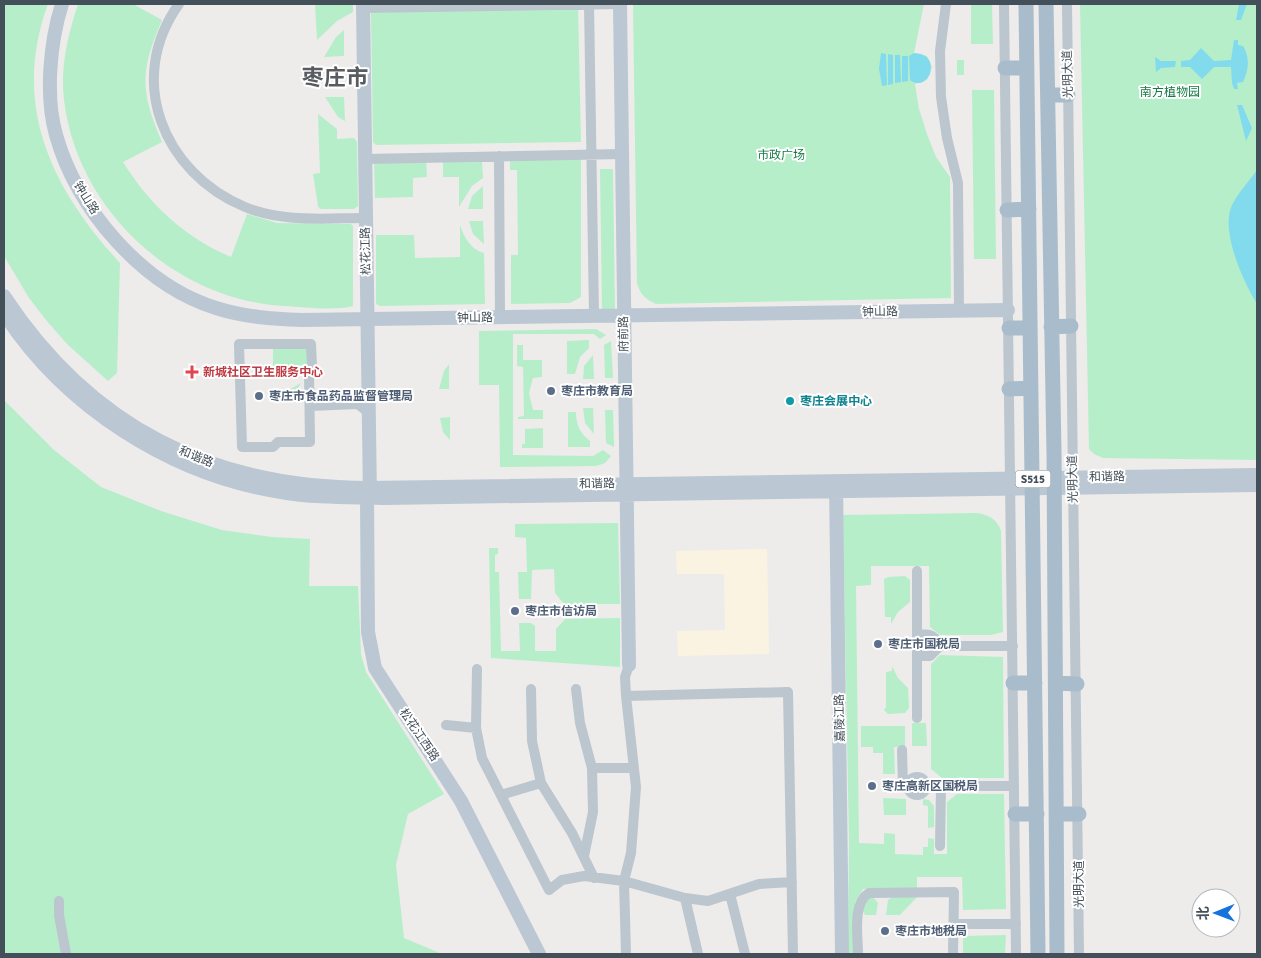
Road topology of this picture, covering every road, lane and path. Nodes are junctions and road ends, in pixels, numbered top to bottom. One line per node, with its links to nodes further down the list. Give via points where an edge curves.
1 (62, 4): 30 (street, 钟山路, via 51,54 56,134 66,163 85,200 110,235 142,265 178,291 215,308 258,318)
2 (179, 4): 22 (street, via 159,42 153,80 162,124 188,168 224,197 266,214 291,218)
3 (589, 4): 4 (street); 10 (street); 17 (street)
4 (620, 4): 16 (street, 府前路)
5 (946, 4): 25 (street, via 940,51 940,97 958,183)
6 (1004, 4): 12 (street, S515)
7 (1026, 4): 13 (main road, S515)
8 (1046, 4): 14 (main road, 光明大道 / S515)
9 (1067, 4): 15 (street, 光明大道)
10 (493, 5): 11 (street)
11 (363, 6): 19 (street, 松花江路)
12 (1005, 68): 13 (main road); 21 (street, S515)
13 (1027, 68): 20 (main road, S515)
14 (1048, 95): 15 (main road); 32 (main road, 光明大道 / S515)
15 (1068, 95): 31 (street, 光明大道)
16 (622, 154): 17 (street); 28 (street, 府前路)
17 (592, 155): 18 (street); 27 (street)
18 (499, 156): 19 (street); 29 (street)
19 (365, 159): 22 (street, 松花江路)
20 (1029, 209): 21 (main road); 34 (main road, S515)
21 (1007, 210): 24 (street, S515)
22 (366, 218): 30 (street, 松花江路)
23 (4, 296): 47 (street, 和谐路, via 44,350 68,375 155,439 202,460 254,477)
24 (1008, 310): 25 (street, 钟山路); 33 (street, S515)
25 (959, 311): 28 (street, 钟山路)
26 (4, 314): 47 (street, 和谐路, via 62,382 103,416 151,448 198,469 252,486 306,496)
27 (594, 316): 28 (street, 钟山路); 29 (street, 钟山路)
28 (624, 316): 46 (street, 府前路)
29 (500, 318): 30 (street, 钟山路)
30 (367, 319): 38 (street, 松花江路)
31 (1071, 326): 32 (main road); 42 (street, 光明大道)
32 (1052, 327): 41 (main road, 光明大道 / S515)
33 (1009, 328): 34 (main road); 35 (street, S515)
34 (1030, 328): 36 (main road, S515)
35 (1009, 388): 36 (main road); 43 (street, S515)
36 (1031, 388): 40 (main road, S515)
37 (310, 406): 37 (street, via 311,344 239,344 242,446 273,447 278,442 310,442); 38 (street, via 358,404)
38 (368, 412): 47 (street, 松花江路)
39 (1257, 475): 42 (street, 和谐路)
40 (1033, 483): 41 (street, 和谐路); 43 (street, 和谐路); 56 (main road, S515)
41 (1054, 483): 42 (street, 和谐路); 57 (main road, 光明大道 / S515)
42 (1073, 483): 45 (street, 和谐路); 58 (street, 光明大道)
43 (1011, 484): 44 (street, 和谐路); 51 (street, S515)
44 (836, 486): 46 (street, 和谐路); 92 (street, 嘉陵江路)
45 (1257, 486)
46 (626, 489): 47 (street, 和谐路); 53 (street, 府前路)
47 (369, 494): 87 (street, 松花江西路, via 368,632 375,668 451,784)
48 (917, 571): 49 (street)
49 (917, 634): 50 (street, via 930,634); 52 (street)
50 (940, 646): 51 (street); 52 (street, via 930,656)
51 (1013, 646): 55 (street, S515)
52 (917, 656): 62 (street)
53 (629, 665): 61 (street, via 625,677)
54 (477, 669): 64 (street)
55 (1013, 683): 56 (main road); 69 (street, S515)
56 (1035, 683): 73 (main road, S515)
57 (1056, 683): 58 (main road); 74 (main road, 光明大道 / S515)
58 (1077, 684): 75 (street, 光明大道)
59 (531, 689): 68 (street, via 532,741)
60 (576, 689): 66 (street, via 580,723)
61 (626, 696): 67 (street); 80 (street, via 788,692)
62 (918, 718)
63 (446, 725): 64 (street)
64 (476, 728): 71 (street, via 482,758)
65 (902, 750): 70 (street, via 903,786 919,795 927,786)
66 (592, 768): 67 (street); 77 (street, via 593,812)
67 (633, 768): 79 (street, via 636,787 631,853)
68 (540, 783): 71 (street); 77 (street)
69 (1014, 786): 70 (street); 72 (street, S515)
70 (941, 787): 76 (street)
71 (501, 795): 78 (street, via 549,890 562,880 584,876)
72 (1014, 814): 73 (main road); 85 (street, S515)
73 (1037, 814): 96 (main road, S515)
74 (1057, 814): 75 (main road); 97 (main road, 光明大道 / S515)
75 (1079, 814): 98 (street, 光明大道)
76 (940, 846)
77 (584, 856): 78 (street)
78 (594, 878): 79 (street)
79 (624, 881): 82 (street); 88 (street)
80 (792, 882): 81 (street, via 759,884); 91 (street)
81 (730, 894): 82 (street, via 708,901); 90 (street)
82 (685, 898): 89 (street)
83 (59, 901): 86 (street)
84 (954, 924): 85 (street); 93 (street, via 954,892 869,893 862,897 859,907); 94 (street)
85 (1016, 924): 95 (street, S515)
86 (66, 954)
87 (539, 954)
88 (626, 954)
89 (698, 954)
90 (745, 954)
91 (793, 954)
92 (842, 954)
93 (858, 954)
94 (953, 954)
95 (1016, 954)
96 (1038, 954)
97 (1057, 954)
98 (1079, 954)

